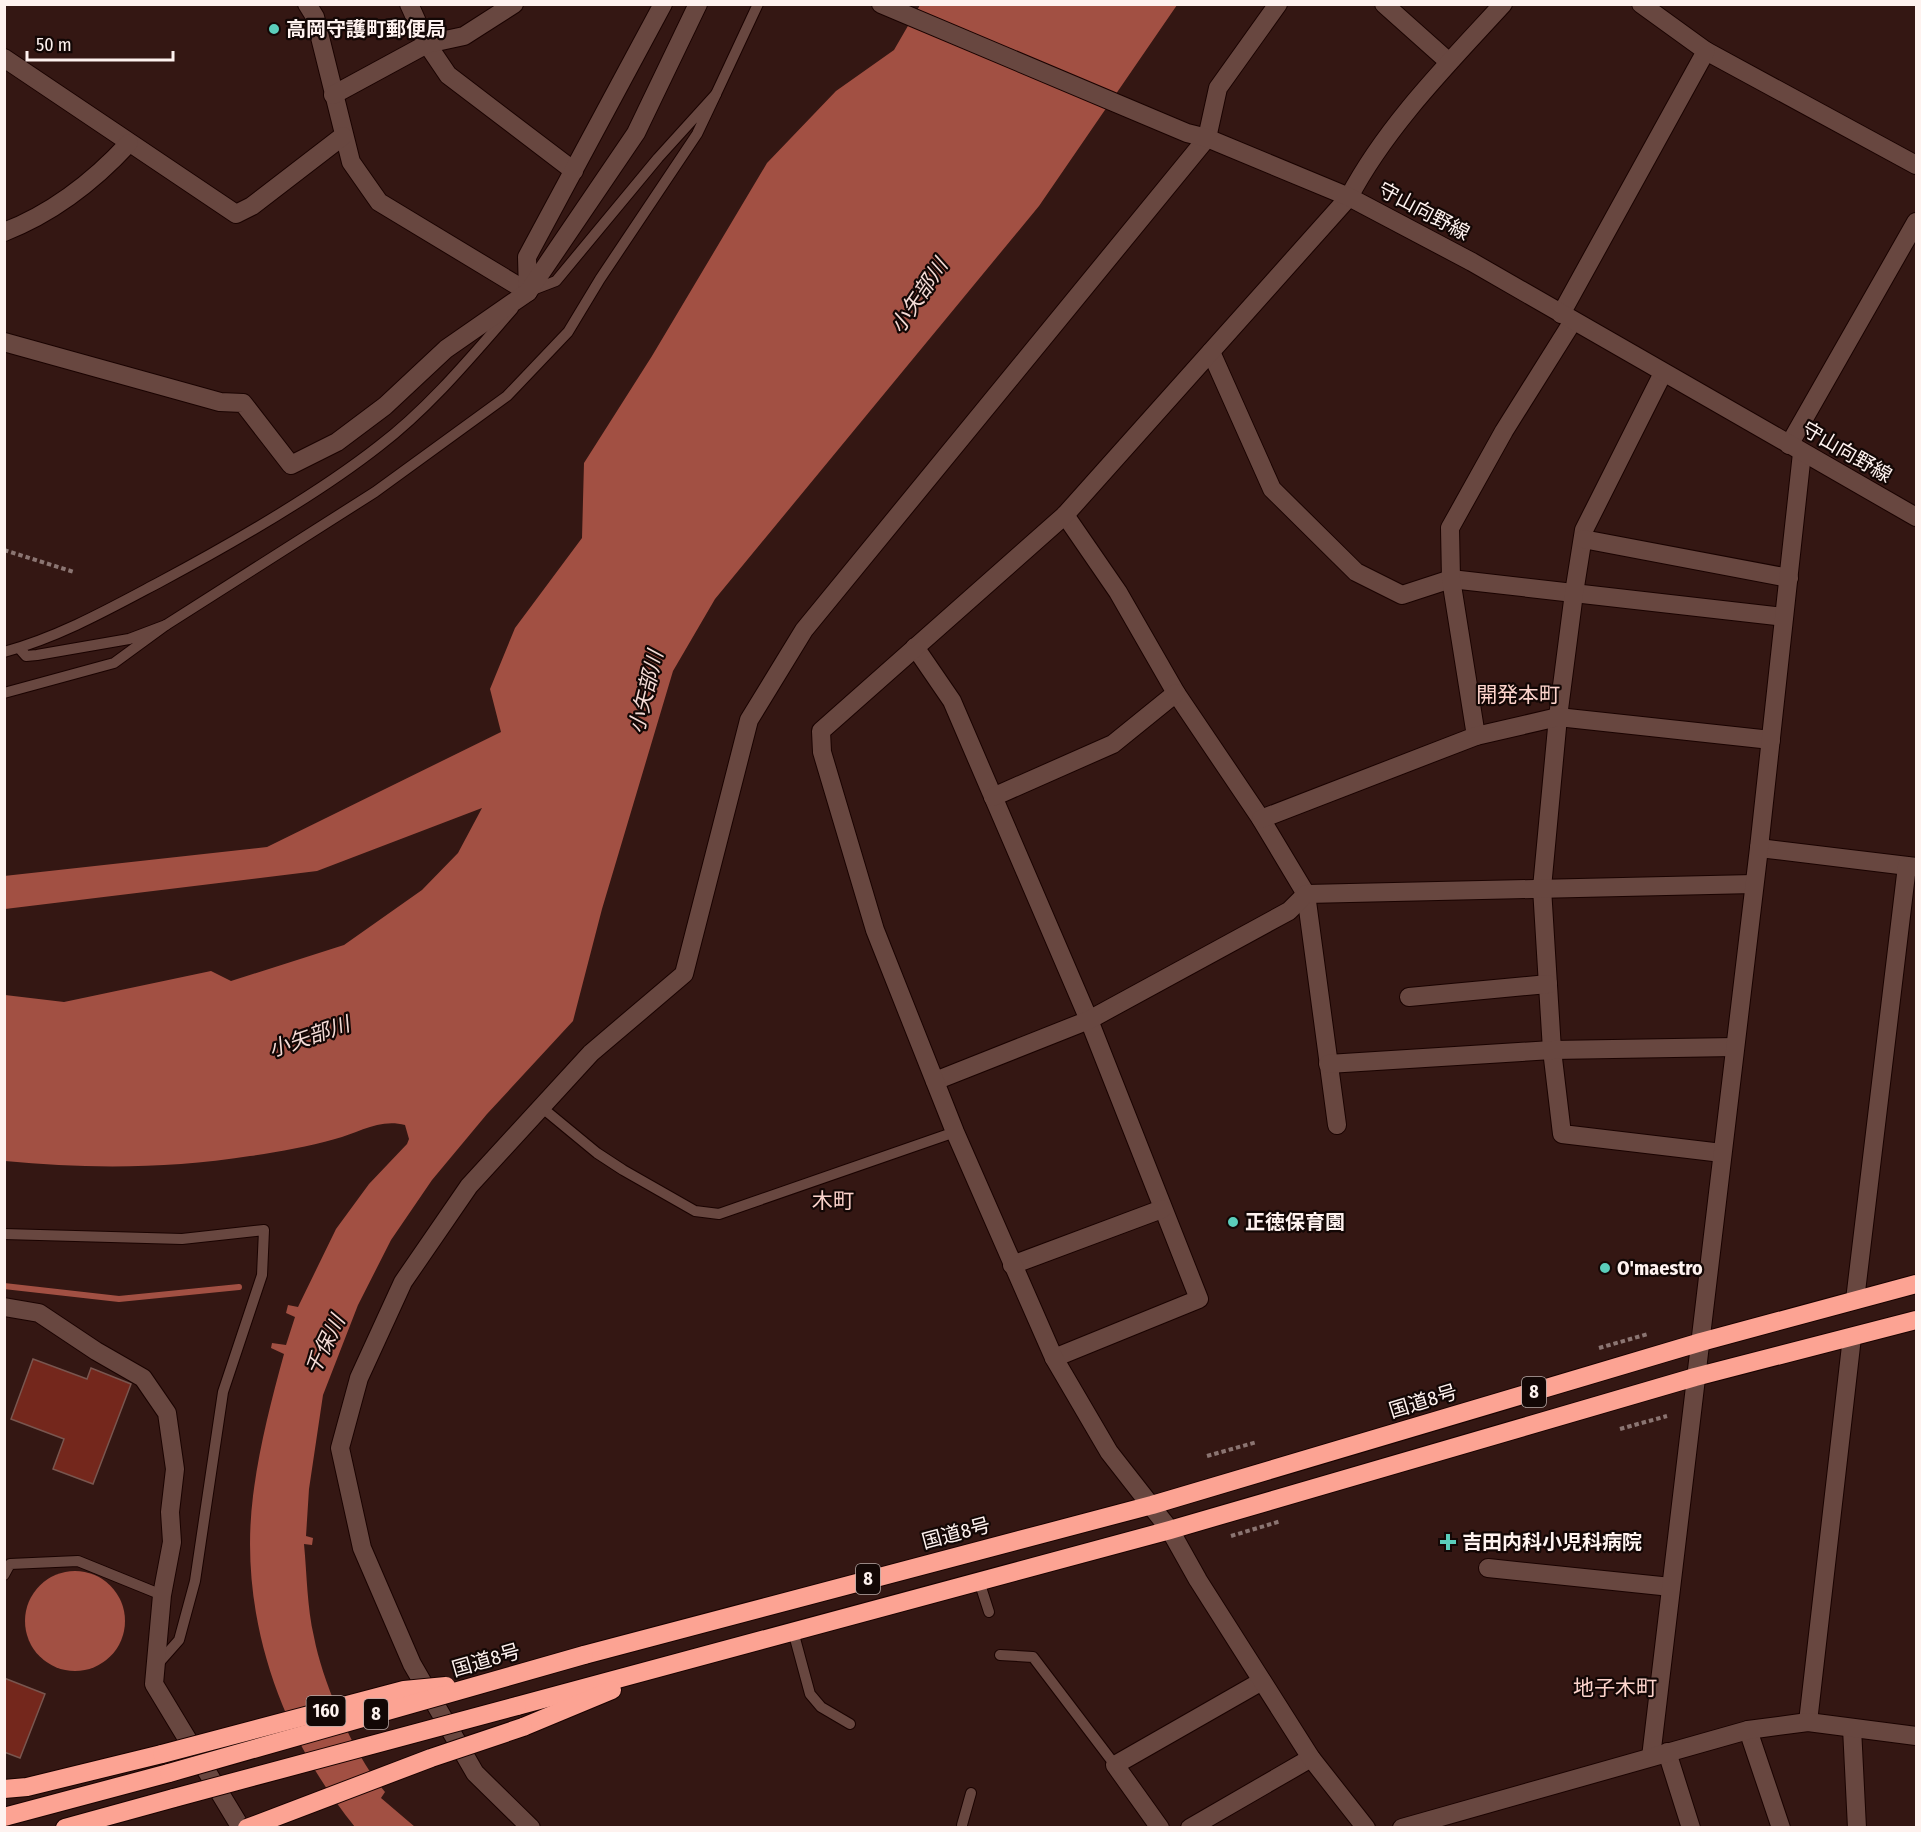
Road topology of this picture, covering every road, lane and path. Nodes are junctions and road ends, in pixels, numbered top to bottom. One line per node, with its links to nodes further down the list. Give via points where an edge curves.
1 (307, 4): 17 (street, via 315,17)
2 (409, 4): 12 (street)
3 (513, 4): 12 (street, via 464,36)
4 (663, 4): 22 (street)
5 (698, 4): 26 (street, via 636,132)
6 (758, 4): 16 (lane)
7 (881, 4): 19 (street, 守山向野線)
8 (1278, 4): 19 (street, via 1218,88)
9 (1384, 4): 15 (street)
10 (1503, 4): 15 (street)
11 (1641, 4): 13 (street)
12 (427, 44): 17 (street); 22 (street, via 448,75)
13 (1706, 51): 21 (street); 27 (street)
14 (4, 58): 20 (street)
15 (1449, 62): 23 (street, via 1367,163)
16 (716, 94): 26 (lane, via 556,281); 41 (lane, via 698,134 568,333 507,396 375,492)
17 (333, 95): 18 (street)
18 (343, 136): 20 (street, via 236,214); 26 (street, via 351,162 379,201)
19 (1207, 138): 23 (street, 守山向野線); 64 (street, via 804,630 749,720 684,974 591,1053)
20 (129, 143): 25 (street, via 102,172 65,200)
21 (1917, 165)
22 (574, 171): 26 (street, via 527,257)
23 (1349, 197): 27 (street, 守山向野線); 29 (street)
24 (1917, 222): 31 (street)
25 (4, 232)
26 (528, 292): 28 (street, via 446,349 385,406 337,442 291,465 243,403 220,402); 43 (lane, via 463,368 380,446 223,548 87,621)
27 (1567, 318): 30 (street, 守山向野線); 38 (street, via 1450,528)
28 (4, 342)
29 (1211, 352): 32 (street); 38 (street, via 1272,489 1356,572 1402,595)
30 (1663, 373): 31 (street, 守山向野線); 34 (street, via 1584,530)
31 (1796, 449): 33 (street, 守山向野線); 37 (street)
32 (1065, 515): 42 (street); 46 (street, via 1118,592)
33 (1917, 517)
34 (1583, 539): 37 (street); 39 (street)
35 (4, 550): 36 (path)
36 (74, 572)
37 (1789, 578): 40 (street)
38 (1451, 579): 39 (street); 48 (street)
39 (1574, 593): 40 (street); 47 (street)
40 (1784, 617): 49 (street)
41 (166, 625): 43 (lane, via 129,639 37,655 26,656); 45 (lane, via 114,663)
42 (915, 647): 50 (street, via 952,701); 63 (street, via 821,731 822,752 875,930)
43 (19, 648): 44 (lane)
44 (4, 652)
45 (4, 693)
46 (1176, 693): 50 (street, via 1113,744); 51 (street)
47 (1557, 717): 48 (street); 49 (street); 55 (street)
48 (1476, 736): 51 (street)
49 (1771, 740): 52 (street)
50 (993, 797): 59 (street)
51 (1261, 819): 56 (street)
52 (1759, 848): 53 (street); 54 (street)
53 (1912, 867): 72 (street)
54 (1754, 884): 55 (street); 60 (street)
55 (1542, 888): 56 (street); 57 (street)
56 (1306, 894): 59 (street, via 1289,911); 62 (street)
57 (1548, 984): 58 (street); 61 (street)
58 (1409, 997)
59 (1089, 1020): 63 (street); 68 (street)
60 (1735, 1047): 61 (street); 67 (street)
61 (1552, 1050): 62 (street); 67 (street, via 1562,1134)
62 (1328, 1064): 65 (street)
63 (934, 1081): 66 (street)
64 (540, 1106): 66 (lane, via 624,1170 694,1211 719,1214); 116 (street, via 470,1186 403,1281 359,1378 340,1448 362,1548 412,1664 475,1773)
65 (1336, 1125)
66 (955, 1132): 70 (street)
67 (1722, 1153): 77 (street)
68 (1162, 1209): 70 (street); 79 (street, via 1199,1299)
69 (4, 1234): 98 (lane, via 182,1239 264,1230 262,1275 223,1392 195,1581 179,1640)
70 (1012, 1265): 79 (street)
71 (1917, 1284): 72 (highway, 国道8号 / 8)
72 (1855, 1300): 77 (highway, 国道8号 / 8)
73 (4, 1306): 93 (street, via 39,1313 143,1378 167,1413 175,1469 170,1512 172,1542)
74 (1917, 1320): 76 (highway, 8)
75 (1648, 1334): 78 (path)
76 (1852, 1337): 80 (highway, 8); 101 (street)
77 (1701, 1342): 80 (street); 85 (highway, 国道8号 / 8)
78 (1599, 1348)
79 (1054, 1358): 85 (street, via 1109,1452)
80 (1695, 1377): 87 (highway, 8); 92 (street)
81 (1667, 1416): 82 (path)
82 (1620, 1429)
83 (1257, 1442): 84 (path)
84 (1207, 1456)
85 (1152, 1505): 87 (street); 100 (highway, 国道8号 / 8, bridge)
86 (1281, 1521): 88 (path)
87 (1170, 1530): 91 (highway, 8); 99 (street)
88 (1231, 1536)
89 (1488, 1568): 92 (street)
90 (4, 1575): 93 (lane, via 10,1564 78,1561)
91 (979, 1581): 94 (lane); 95 (highway, 8)
92 (1671, 1587): 106 (street)
93 (162, 1595): 98 (street)
94 (989, 1612)
95 (793, 1631): 97 (highway, 8); 102 (lane, via 810,1694 821,1707)
96 (1000, 1654): 108 (lane, via 1033,1657)
97 (669, 1665): 113 (highway, 8, bridge); 115 (highway, bridge, via 523,1727)
98 (154, 1668): 114 (street, via 154,1684 168,1712)
99 (1262, 1681): 107 (street); 108 (street, via 1136,1747)
100 (492, 1682): 109 (highway, 160, bridge, via 404,1690 162,1754 27,1787); 111 (highway, 国道8号 / 8, bridge)
101 (1808, 1722): 103 (street); 104 (street)
102 (850, 1724)
103 (1852, 1728): 105 (street); 123 (street)
104 (1748, 1730): 106 (street); 122 (street)
105 (1917, 1736)
106 (1659, 1754): 120 (street); 121 (street)
107 (1311, 1758): 118 (street); 119 (street)
108 (1115, 1765): 117 (street)
109 (4, 1789)
110 (971, 1793): 112 (lane)
111 (4, 1816)
112 (962, 1825)
113 (65, 1827)
114 (241, 1827)
115 (247, 1827)
116 (531, 1827)
117 (1160, 1827)
118 (1190, 1827)
119 (1366, 1827)
120 (1402, 1827)
121 (1691, 1827)
122 (1781, 1827)
123 (1857, 1827)

